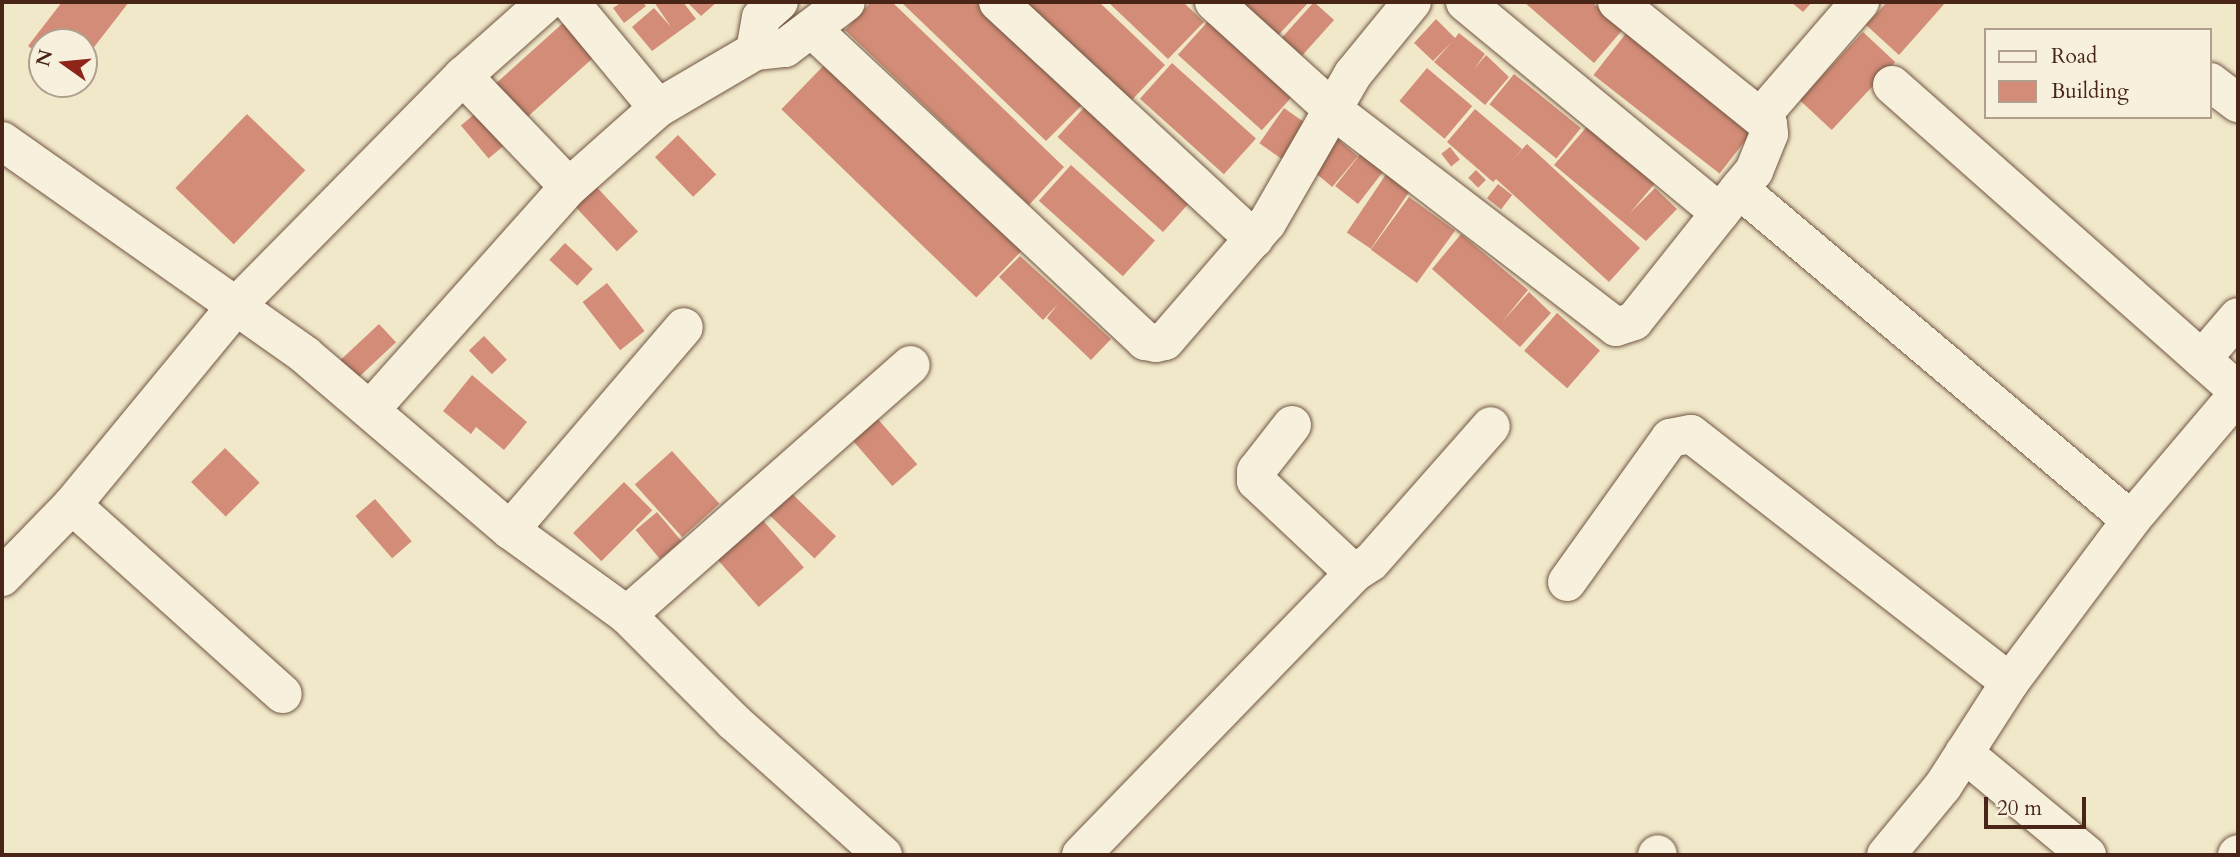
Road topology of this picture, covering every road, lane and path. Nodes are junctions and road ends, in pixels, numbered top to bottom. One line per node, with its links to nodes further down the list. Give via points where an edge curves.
1 (546, 2): 13 (street)
2 (570, 2): 17 (street)
3 (779, 2): 12 (street, via 761,18)
4 (846, 2): 11 (street)
5 (998, 2): 23 (street)
6 (1214, 2): 18 (street)
7 (1412, 2): 18 (street, via 1353,74)
8 (1465, 2): 22 (street)
9 (1860, 2): 19 (street)
10 (1634, 7): 19 (street)
11 (813, 30): 12 (street, via 785,48); 23 (street, via 1144,341 1165,341)
12 (755, 51): 17 (street)
13 (463, 76): 21 (street); 24 (street)
14 (2212, 84): 16 (street)
15 (1892, 85): 27 (street)
16 (2238, 103)
17 (658, 108): 21 (street)
18 (1332, 109): 22 (street, via 1616,327 1634,321); 23 (street)
19 (1762, 115): 22 (street, via 1769,134 1754,171)
20 (2, 141): 24 (street)
21 (569, 187): 30 (street)
22 (1730, 201): 34 (street)
23 (1254, 239)
24 (235, 307): 30 (street, via 305,355); 33 (street)
25 (2238, 317): 27 (street)
26 (684, 327): 35 (street)
27 (2202, 359): 29 (street)
28 (911, 365): 39 (street)
29 (2238, 392): 34 (street)
30 (370, 410): 35 (street)
31 (1292, 425): 36 (street, via 1256,471 1256,481)
32 (1491, 426): 36 (street, via 1371,562)
33 (72, 505): 37 (street); 41 (street)
34 (2131, 520): 40 (street)
35 (510, 530): 39 (street)
36 (1354, 573): 44 (street)
37 (2, 577)
38 (1567, 582): 40 (street, via 1670,438 1691,434)
39 (627, 615): 43 (street, via 734,722)
40 (2010, 682): 42 (street)
41 (283, 694)
42 (1965, 753): 45 (street); 46 (street)
43 (883, 855)
44 (1081, 855)
45 (1886, 855)
46 (2087, 855)

